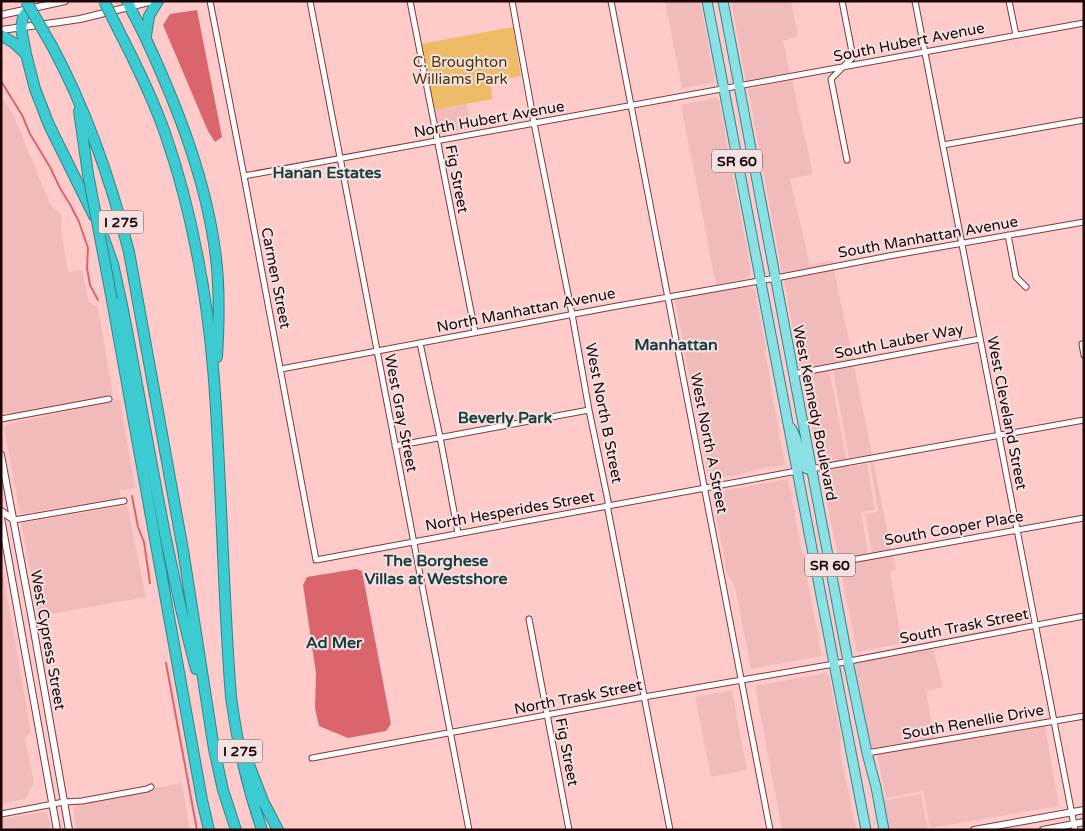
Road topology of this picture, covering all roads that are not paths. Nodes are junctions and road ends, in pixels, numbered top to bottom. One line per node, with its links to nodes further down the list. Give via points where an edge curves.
1 (64, 1): 16 (street)
2 (104, 1): 54 (highway, I 275, bridge, via 149,94 187,207 204,293)
3 (152, 1): 15 (street)
4 (158, 1): 23 (highway, via 148,16)
5 (210, 1): 37 (street, Carmen Street)
6 (310, 1): 35 (street, West Gray Street)
7 (410, 1): 33 (street, Fig Street)
8 (512, 1): 32 (street, West North B Street)
9 (611, 1): 30 (street, West North A Street)
10 (707, 1): 29 (main road, West Kennedy Boulevard / SR 60)
11 (723, 1): 28 (main road, West Kennedy Boulevard / SR 60)
12 (842, 1): 26 (street, via 853,57)
13 (916, 1): 24 (street, West Cleveland Street)
14 (1009, 1): 22 (street)
15 (129, 4): 19 (street, via 80,19); 23 (highway)
16 (27, 5): 17 (street); 19 (highway); 27 (highway, I 275, bridge)
17 (1, 14)
18 (1084, 23): 22 (street, South Hubert Avenue)
19 (21, 28): 20 (street); 25 (highway)
20 (1, 30)
21 (1, 35): 25 (highway)
22 (1016, 35): 24 (street, South Hubert Avenue)
23 (146, 38): 54 (highway, via 182,125 207,205 218,284)
24 (925, 52): 26 (street, South Hubert Avenue); 34 (street, West Cleveland Street)
25 (26, 54): 90 (highway, via 41,107 91,210 113,264 179,604)
26 (844, 67): 28 (street, South Hubert Avenue); 36 (street, via 831,79)
27 (71, 84): 90 (highway, I 275, via 108,176 130,259 183,550); 104 (highway, bridge, via 80,117)
28 (739, 87): 29 (street, North Hubert Avenue); 41 (main road, West Kennedy Boulevard / SR 60)
29 (724, 88): 30 (street, North Hubert Avenue); 42 (main road, West Kennedy Boulevard / SR 60)
30 (632, 106): 32 (street, North Hubert Avenue); 44 (street, West North A Street)
31 (1084, 120): 34 (street)
32 (534, 123): 33 (street, North Hubert Avenue); 45 (street, West North B Street)
33 (437, 141): 35 (street, North Hubert Avenue); 46 (street, Fig Street)
34 (943, 146): 40 (street, West Cleveland Street)
35 (340, 158): 37 (street, North Hubert Avenue); 50 (street, West Gray Street)
36 (847, 160)
37 (244, 176): 52 (street, Carmen Street)
38 (1084, 222): 39 (street, South Manhattan Avenue)
39 (1008, 235): 40 (street, South Manhattan Avenue); 43 (street, via 1016,277)
40 (962, 243): 41 (street, South Manhattan Avenue); 47 (street, West Cleveland Street)
41 (776, 278): 42 (street, North Manhattan Avenue); 53 (main road, West Kennedy Boulevard / SR 60)
42 (760, 280): 44 (street, North Manhattan Avenue); 59 (main road, West Kennedy Boulevard / SR 60)
43 (1026, 287)
44 (668, 297): 45 (street, North Manhattan Avenue); 66 (street, West North A Street)
45 (572, 314): 46 (street, North Manhattan Avenue); 56 (street, West North B Street)
46 (475, 332): 48 (street, North Manhattan Avenue)
47 (980, 339): 53 (street, South Lauber Way); 60 (street, West Cleveland Street)
48 (420, 343): 50 (street, North Manhattan Avenue); 61 (street)
49 (1082, 344): 51 (street)
50 (377, 350): 52 (street, North Manhattan Avenue); 62 (street, West Gray Street)
51 (1084, 355)
52 (281, 369): 77 (street, Carmen Street)
53 (793, 374): 64 (main road, West Kennedy Boulevard / SR 60)
54 (216, 395): 84 (highway, I 275)
55 (109, 399): 57 (street)
56 (589, 410): 61 (street); 68 (street, West North B Street)
57 (1, 419)
58 (1084, 420): 60 (street)
59 (788, 423): 64 (main road, via 796,436 804,467); 65 (main road, West Kennedy Boulevard / SR 60)
60 (999, 436): 64 (street); 74 (street, West Cleveland Street)
61 (440, 437): 62 (street); 75 (street)
62 (395, 446): 76 (street, West Gray Street)
63 (1, 454): 72 (street, West Cypress Street)
64 (811, 469): 73 (main road, West Kennedy Boulevard / SR 60)
65 (797, 471): 66 (street, North Hesperides Street); 73 (main road, via 805,472); 83 (main road, West Kennedy Boulevard / SR 60)
66 (705, 488): 68 (street, North Hesperides Street); 85 (street, West North A Street)
67 (124, 501): 72 (street)
68 (608, 506): 75 (street, North Hesperides Street); 86 (street, West North B Street)
69 (1, 511): 72 (street)
70 (1, 518): 96 (street, West Cypress Street)
71 (1084, 518): 74 (street, South Cooper Place)
72 (14, 520): 95 (street, West Cypress Street)
73 (822, 526): 78 (main road, West Kennedy Boulevard / SR 60)
74 (1017, 530): 78 (street, South Cooper Place); 81 (street, West Cleveland Street)
75 (458, 533): 76 (street, North Hesperides Street)
76 (413, 542): 77 (street, North Hesperides Street); 91 (street, West Gray Street)
77 (316, 560)
78 (830, 564): 82 (main road, West Kennedy Boulevard / SR 60)
79 (1084, 616): 81 (street, South Trask Street)
80 (529, 619): 87 (street, Fig Street)
81 (1035, 625): 82 (street, South Trask Street); 89 (street, West Cleveland Street)
82 (848, 661): 83 (street, North Trask Street); 92 (main road, West Kennedy Boulevard / SR 60)
83 (834, 664): 85 (street, North Trask Street); 112 (main road, West Kennedy Boulevard / SR 60)
84 (229, 671): 106 (highway, I 275, via 239,747); 107 (highway, via 250,770)
85 (742, 680): 86 (street, North Trask Street); 111 (street, West North A Street)
86 (644, 697): 87 (street, North Trask Street); 110 (street, West North B Street)
87 (547, 715): 91 (street, North Trask Street); 109 (street, Fig Street)
88 (1084, 716): 89 (street, South Renellie Drive)
89 (1054, 721): 92 (street, South Renellie Drive); 98 (street, West Cleveland Street)
90 (211, 733): 105 (highway, I 275, via 220,778)
91 (450, 733): 93 (street, North Trask Street); 108 (street, West Gray Street)
92 (867, 753): 113 (main road, West Kennedy Boulevard / SR 60)
93 (312, 758)
94 (151, 787): 95 (street)
95 (64, 802): 96 (street); 103 (street, West Cypress Street)
96 (52, 804): 99 (street); 102 (street, West Cypress Street)
97 (1084, 810): 98 (street)
98 (1071, 812): 101 (street, West Cleveland Street); 114 (street)
99 (1, 814)
100 (1084, 822): 101 (street)
101 (1074, 827): 115 (street)
102 (57, 830)
103 (69, 830)
104 (209, 830)
105 (236, 830)
106 (262, 830)
107 (278, 830)
108 (469, 830)
109 (569, 830)
110 (670, 830)
111 (770, 830)
112 (866, 830)
113 (884, 830)
114 (974, 830)
115 (1043, 830)

